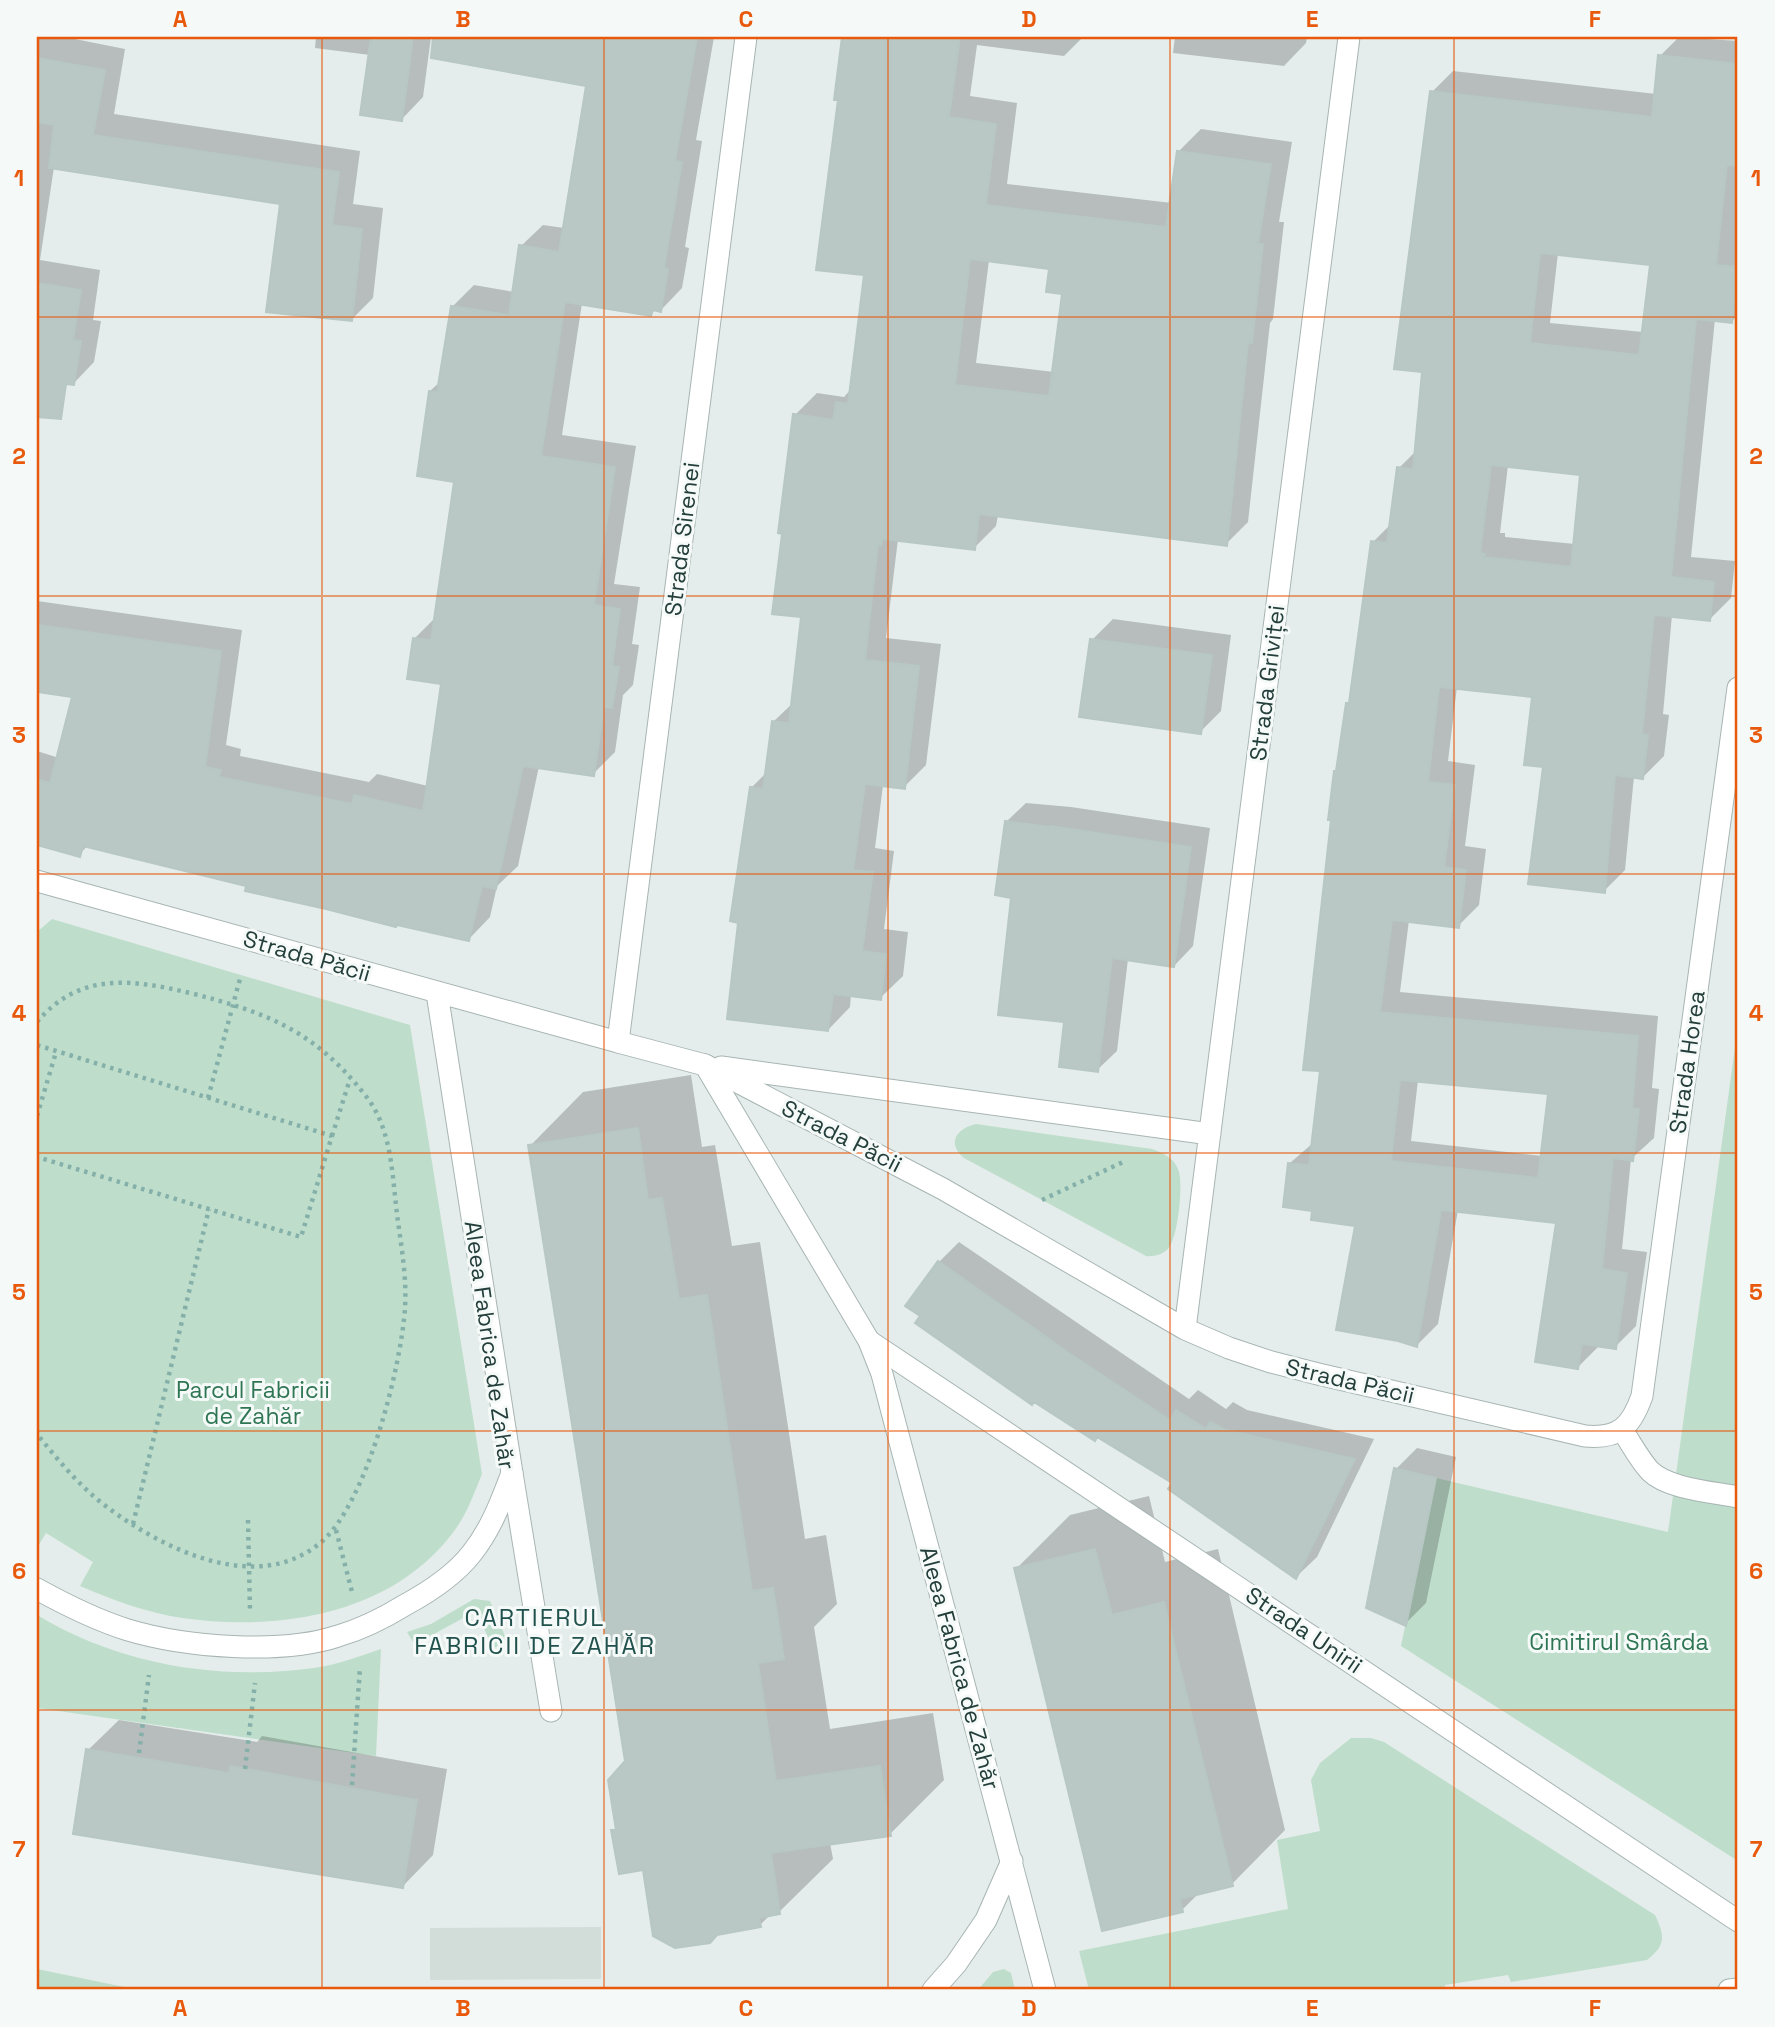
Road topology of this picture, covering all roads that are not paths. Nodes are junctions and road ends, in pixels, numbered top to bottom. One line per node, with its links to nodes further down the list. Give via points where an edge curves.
1 (746, 37): 6 (street, Strada Sirenei)
2 (1349, 37): 8 (street, Strada Griviței)
3 (1738, 688): 11 (street, Strada Horea, via 1642,1396)
4 (37, 881): 5 (street, Strada Păcii)
5 (437, 993): 6 (street, Strada Păcii); 12 (street, Aleea Fabrica de Zahăr)
6 (618, 1042): 7 (street, Strada Păcii)
7 (705, 1065): 8 (street); 9 (street, Strada Păcii, via 943,1189); 10 (street, Aleea Fabrica de Zahăr)
8 (1210, 1135): 9 (street, Strada Griviței)
9 (1185, 1329): 11 (street, Strada Păcii, via 1270,1362 1332,1378 1585,1436)
10 (869, 1341): 16 (street, Aleea Fabrica de Zahăr, via 882,1374); 17 (street, Strada Unirii)
11 (1622, 1430): 13 (street, via 1661,1479)
12 (512, 1473): 14 (street, Aleea Fabrica de Zahăr, via 495,1520 471,1555 449,1576 387,1616 336,1637 251,1647 187,1643 128,1630); 15 (street)
13 (1738, 1497)
14 (37, 1589)
15 (551, 1711)
16 (1012, 1861): 19 (street, via 986,1920); 20 (street, Aleea Fabrica de Zahăr)
17 (1738, 1921)
18 (1738, 1989): 21 (street)
19 (933, 1990)
20 (1045, 1990)
21 (1729, 1990)

